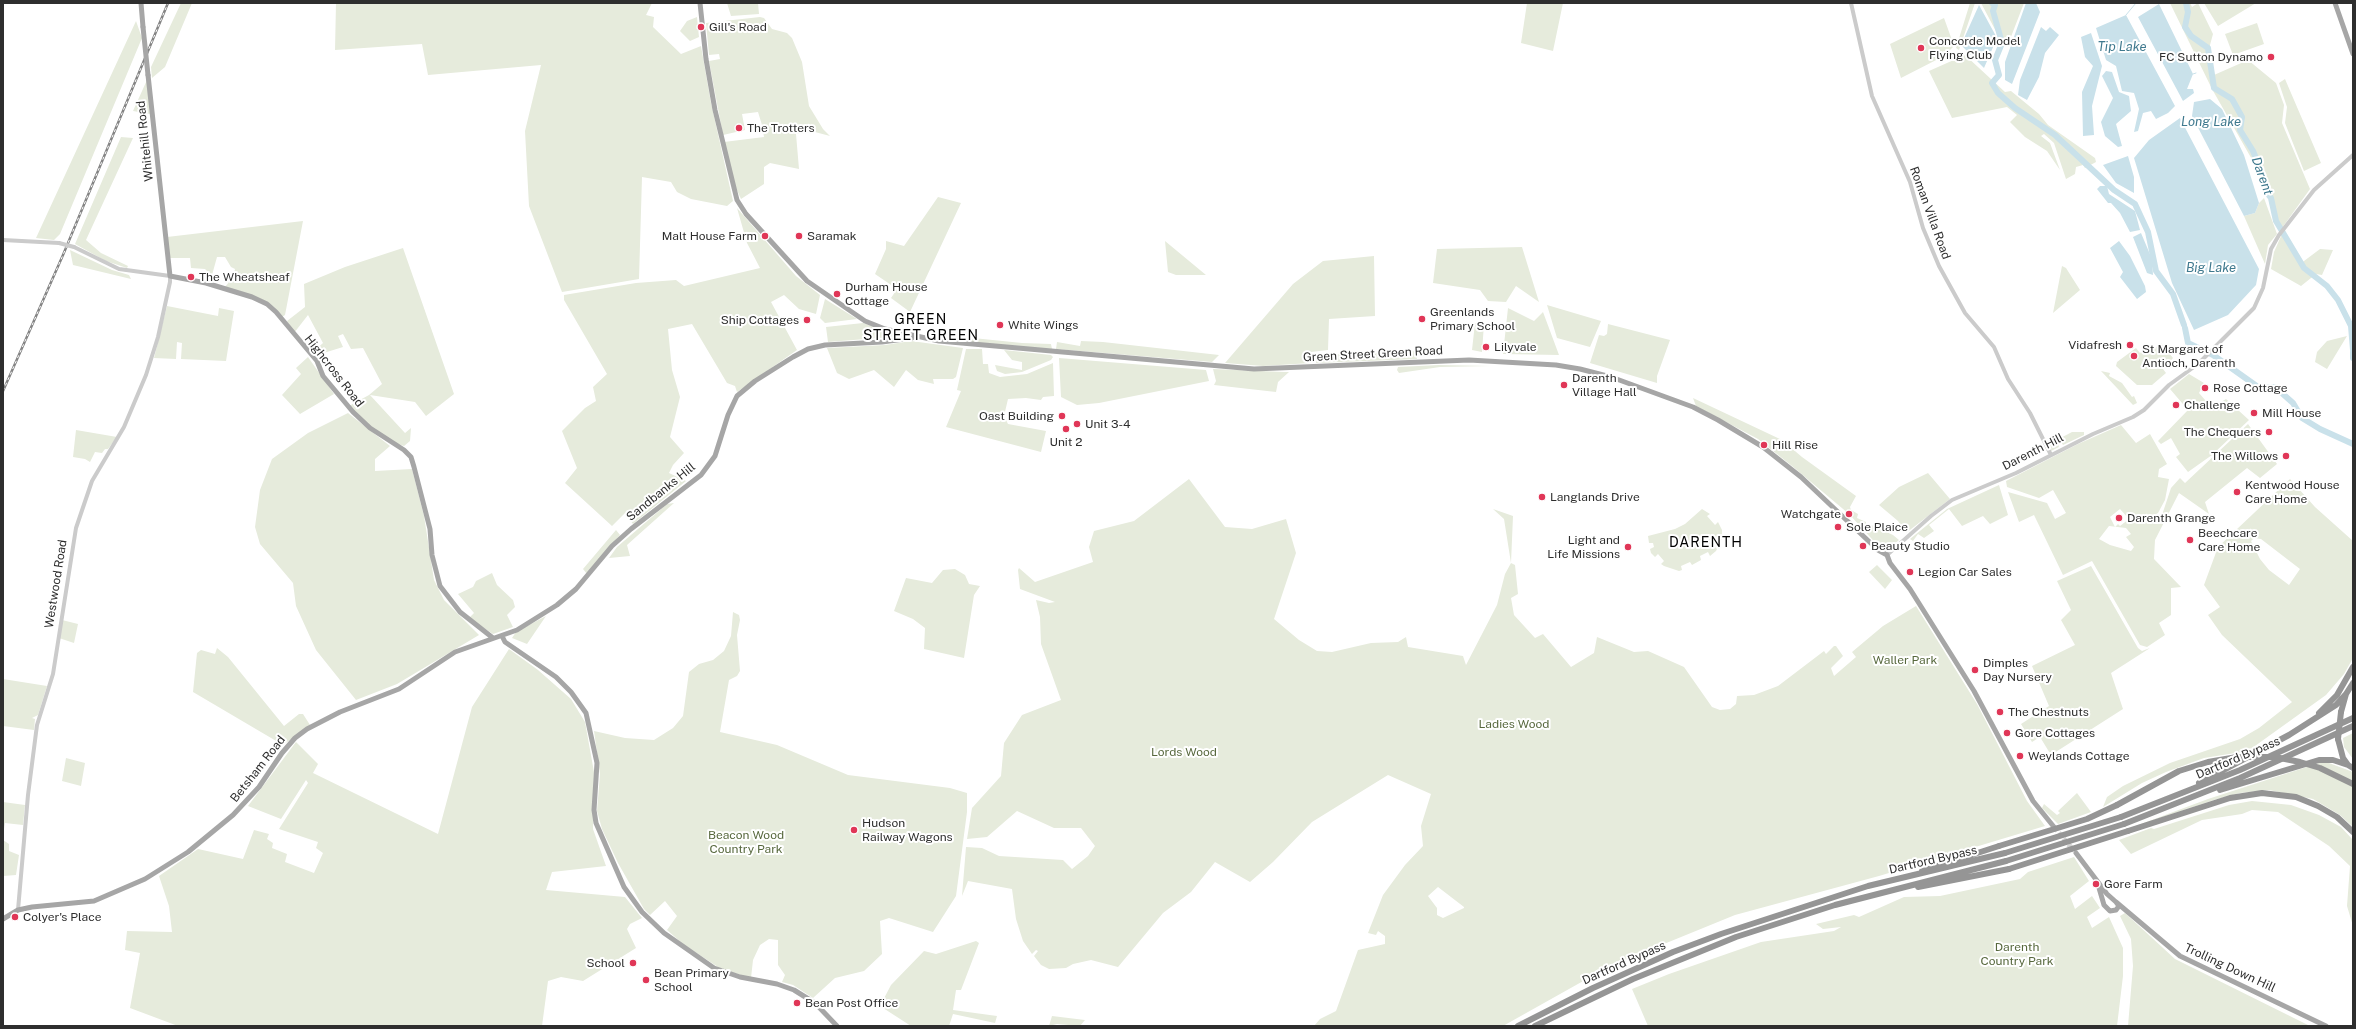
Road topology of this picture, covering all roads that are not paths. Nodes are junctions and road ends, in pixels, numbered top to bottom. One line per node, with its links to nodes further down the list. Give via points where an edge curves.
1 (141, 3): 8 (main road, Whitehill Road, bridge)
2 (700, 3): 9 (main road, Green Street Green Road, via 706,59 719,131 737,200 746,214 794,268 822,292 874,325)
3 (1851, 3): 10 (street, Roman Villa Road, via 1872,96 1910,182 1923,228 1939,266 1966,313 1994,347 2008,379 2030,413)
4 (2335, 3): 5 (main road)
5 (2353, 54)
6 (2353, 155): 10 (street, Darenth Hill, via 2314,190 2279,235 2271,249 2263,288 2254,308 2207,355 2138,414)
7 (3, 240): 8 (street, bridge, via 59,243 74,247 120,270)
8 (170, 276): 12 (main road, Highcross Road, via 206,283 267,304 316,361 323,376 353,412 370,428 411,457 430,529 432,555 440,586 460,612); 34 (street, Westwood Road, via 158,337 146,375 124,427 92,481 76,528 52,674 37,725)
9 (914, 336): 11 (main road, Green Street Green Road, via 938,341 1254,369 1469,360 1546,364 1591,371 1693,407 1744,435 1801,477 1878,550); 13 (main road, Sandbanks Hill, via 882,342 825,345 808,350 744,388 728,415 715,456 701,474 621,537 576,589 557,605)
10 (2052, 455): 11 (street, Darenth Hill, via 1952,500)
11 (1887, 555): 26 (main road, Green Street Green Road, via 1974,691 2033,801)
12 (485, 633): 14 (main road, Highcross Road); 15 (main road)
13 (502, 636): 14 (main road, Sandbanks Hill); 39 (main road, via 505,642 556,677 586,713 597,763 594,810 596,825 626,890 642,912 664,933 714,968 740,978 785,986 815,1003)
14 (493, 638): 15 (main road, Betsham Road)
15 (485, 640): 34 (main road, Betsham Road, via 455,652 399,689 340,712 307,729 282,753 259,787 233,815 188,852 145,880 94,902)
16 (2353, 667): 21 (highway, via 2337,695 2325,708)
17 (2353, 683): 18 (highway)
18 (2346, 694): 21 (highway, via 2325,713); 22 (highway, bridge, via 2338,739 2340,752)
19 (2353, 718): 24 (highway, Dartford Bypass, via 2240,770)
20 (2353, 726): 25 (highway, Dartford Bypass, via 2240,778)
21 (2265, 750): 24 (highway)
22 (2350, 767): 25 (highway, via 2328,760 2314,761)
23 (2353, 784): 29 (highway, bridge, via 2320,768 2275,757 2238,757 2203,763 2179,771 2117,805 2076,823)
24 (2162, 801): 29 (highway, Dartford Bypass, bridge, via 2121,817 2005,853)
25 (2164, 809): 38 (highway, Dartford Bypass, bridge, via 2006,861 1865,897)
26 (2054, 827)
27 (2353, 831): 38 (highway, bridge, via 2337,817 2318,806 2291,796 2262,793 2230,798 2009,869 1890,894)
28 (2076, 854): 30 (main road)
29 (1904, 878): 40 (highway, Dartford Bypass, via 1833,896 1674,952 1606,982)
30 (2096, 881): 31 (main road); 32 (main road)
31 (2109, 896): 32 (main road); 33 (main road)
32 (2104, 900): 35 (main road, via 2104,905 2110,911)
33 (2116, 902): 35 (main road, via 2119,906); 36 (main road, Trolling Down Hill)
34 (18, 910): 37 (main road)
35 (2116, 910): 36 (main road, Trolling Down Hill)
36 (2133, 916): 42 (main road, Trolling Down Hill, via 2171,950 2187,960)
37 (3, 919)
38 (1760, 930): 41 (highway, Dartford Bypass, via 1689,955)
39 (837, 1026)
40 (1518, 1026)
41 (1535, 1026)
42 (2326, 1026)

